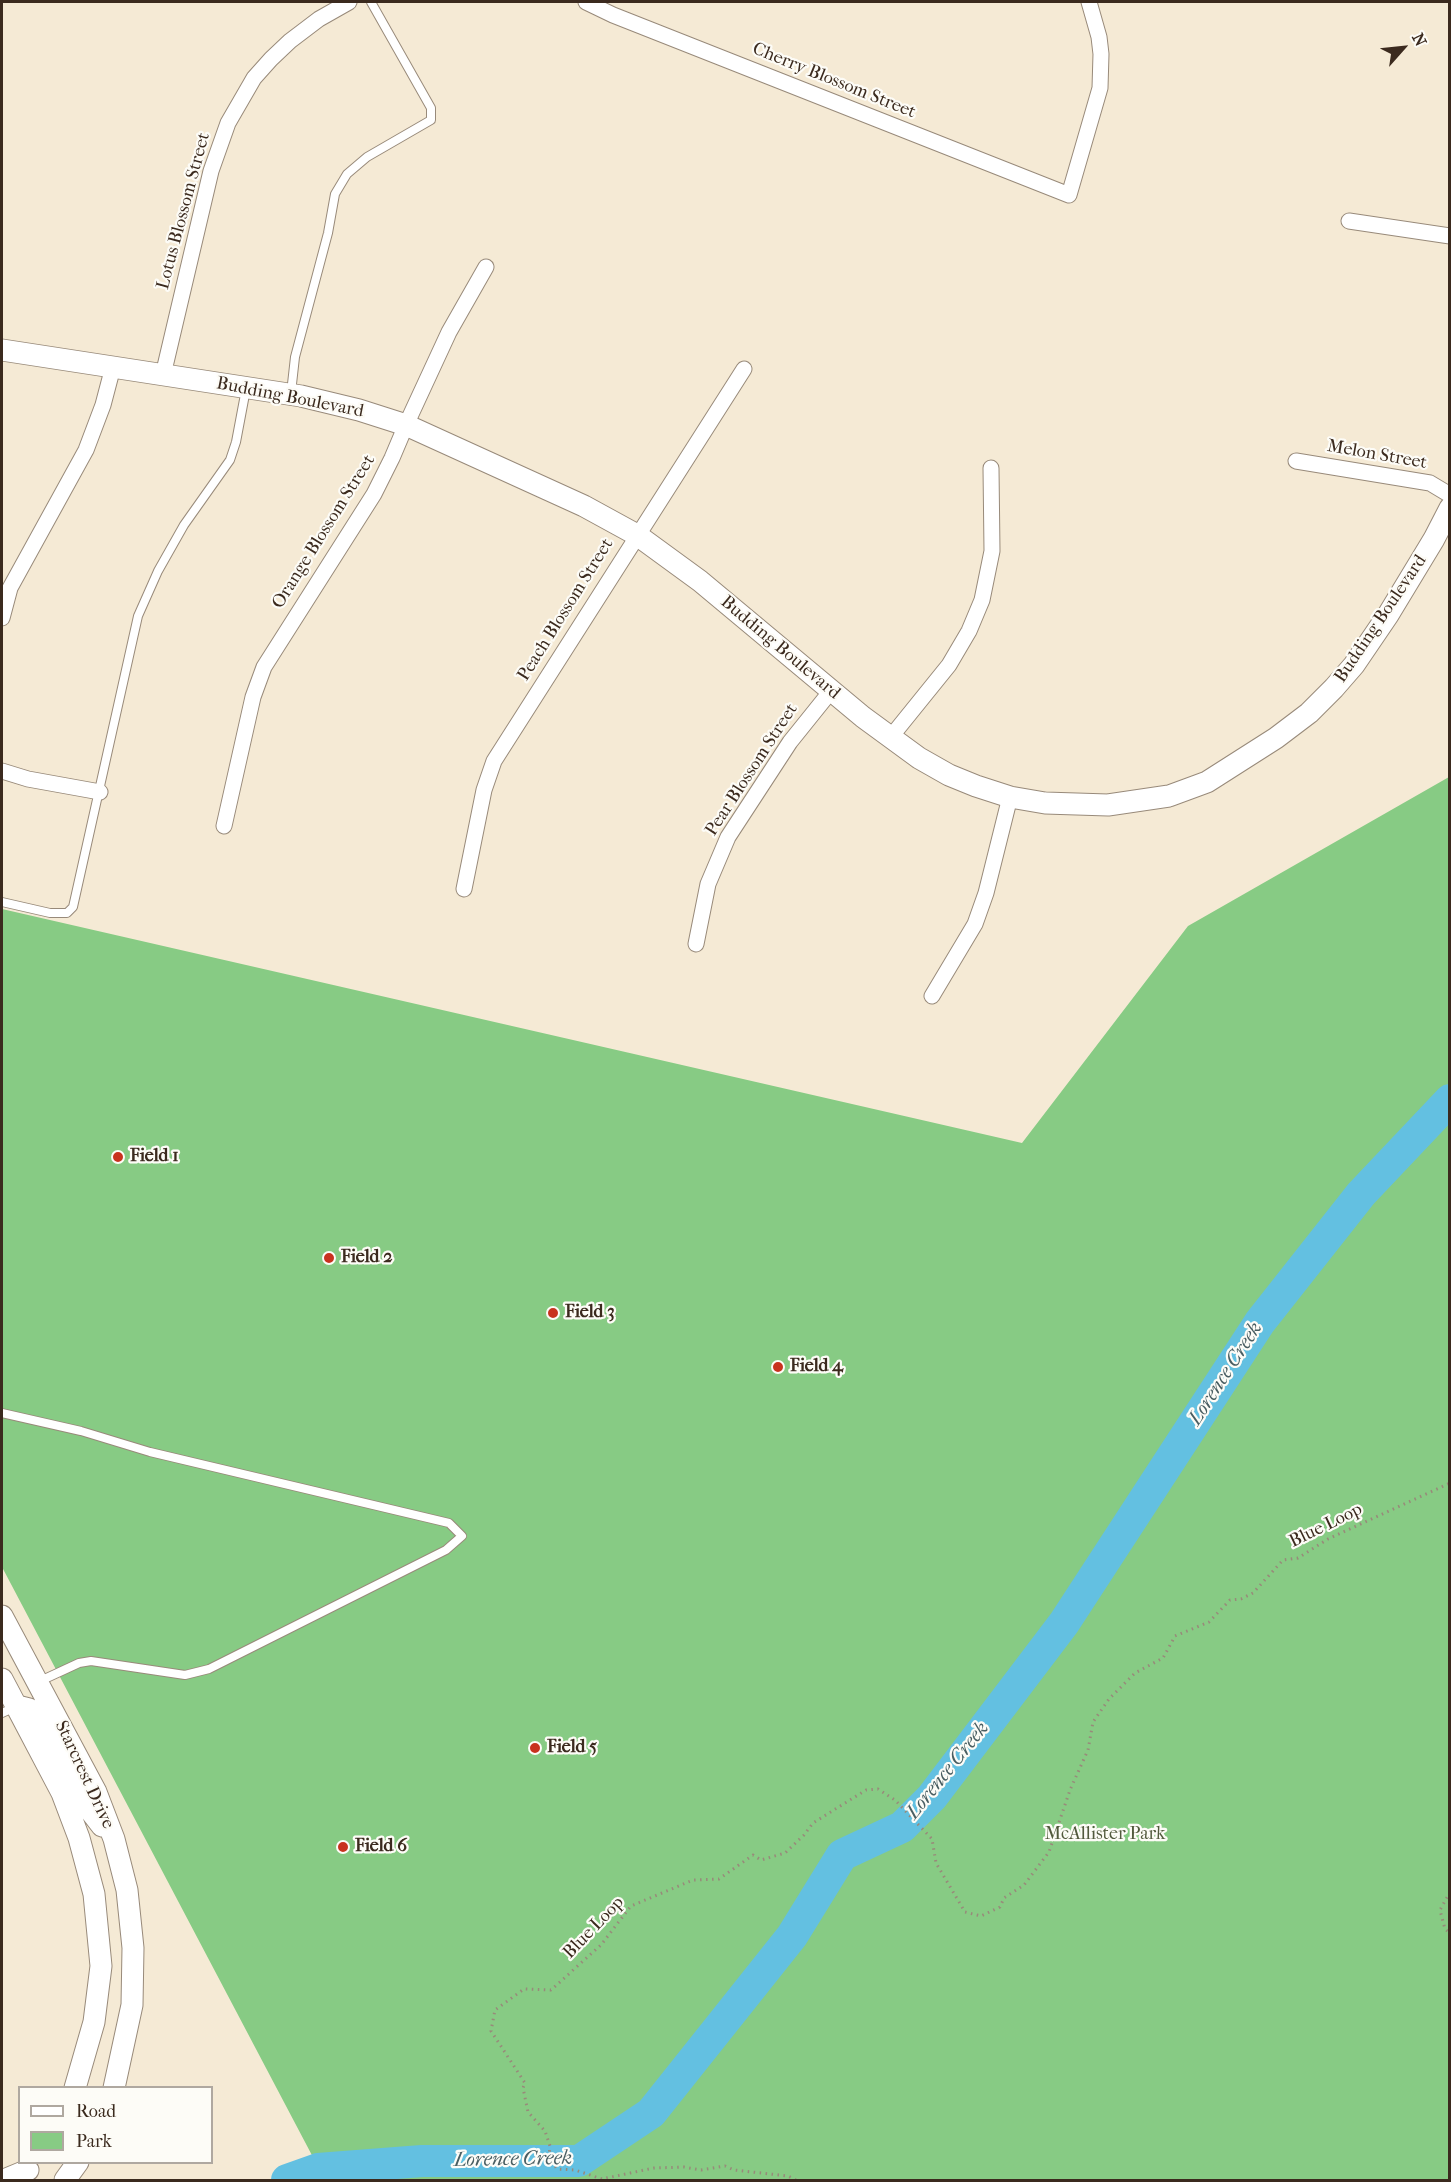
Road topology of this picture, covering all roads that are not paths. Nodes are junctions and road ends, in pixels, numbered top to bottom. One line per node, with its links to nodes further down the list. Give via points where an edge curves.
1 (371, 2): 13 (lane, via 431,108 431,120 367,157 347,174 335,194)
2 (586, 2): 3 (street, Cherry Blossom Street, via 1069,195 1100,88 1099,37)
3 (1089, 2)
4 (338, 4): 11 (street, Lotus Blossom Street, via 271,59 228,123 211,171)
5 (1349, 220): 6 (street)
6 (1449, 236)
7 (486, 267): 14 (street, Orange Blossom Street, via 449,332)
8 (2, 350): 9 (street, Budding Boulevard)
9 (113, 367): 11 (street, Budding Boulevard); 20 (street, via 86,450 10,588)
10 (744, 369): 19 (street, Peach Blossom Street)
11 (163, 375): 12 (street, Budding Boulevard)
12 (246, 387): 13 (street, Budding Boulevard); 24 (lane, via 230,460 184,525 138,616)
13 (290, 394): 14 (street, Budding Boulevard)
14 (406, 425): 19 (street, Budding Boulevard, via 584,506); 26 (street, Orange Blossom Street, via 374,494 264,667 253,697)
15 (1296, 461): 17 (street, Melon Street, via 1430,483)
16 (991, 468): 22 (street, via 992,551 982,600 949,665)
17 (1449, 495)
18 (1449, 508): 25 (street, Budding Boulevard, via 1434,539 1354,665 1309,713 1247,758 1207,782 1169,796 1137,802 1079,805)
19 (637, 535): 21 (street, Budding Boulevard, via 700,581); 27 (street, Peach Blossom Street, via 494,761 484,790)
20 (2, 618)
21 (831, 690): 22 (street, Budding Boulevard); 29 (street, Pear Blossom Street, via 790,742 728,837 708,884)
22 (890, 738): 25 (street, Budding Boulevard, via 950,775)
23 (2, 771): 24 (street)
24 (100, 792): 28 (lane, via 73,907 67,913 50,913)
25 (1010, 797): 30 (street, via 975,924)
26 (224, 826)
27 (464, 889)
28 (2, 902)
29 (696, 944)
30 (932, 996)
31 (2, 1413): 34 (lane, via 449,1523 462,1536 446,1550 209,1669 185,1675 91,1661)
32 (2, 1616): 34 (street, Starcrest Drive)
33 (2, 1679): 35 (street, Starcrest Drive)
34 (38, 1683): 36 (street, Starcrest Drive, via 96,1792)
35 (9, 1710): 36 (street, via 29,1709 41,1718 85,1804); 37 (street, Starcrest Drive, via 62,1793 94,1894 101,1966 94,2022)
36 (114, 1839): 38 (street, Starcrest Drive, via 128,1890 134,1948 132,2005)
37 (76, 2086)
38 (114, 2086)
39 (77, 2164): 42 (street)
40 (26, 2171): 41 (street)
41 (4, 2181)
42 (65, 2181)

